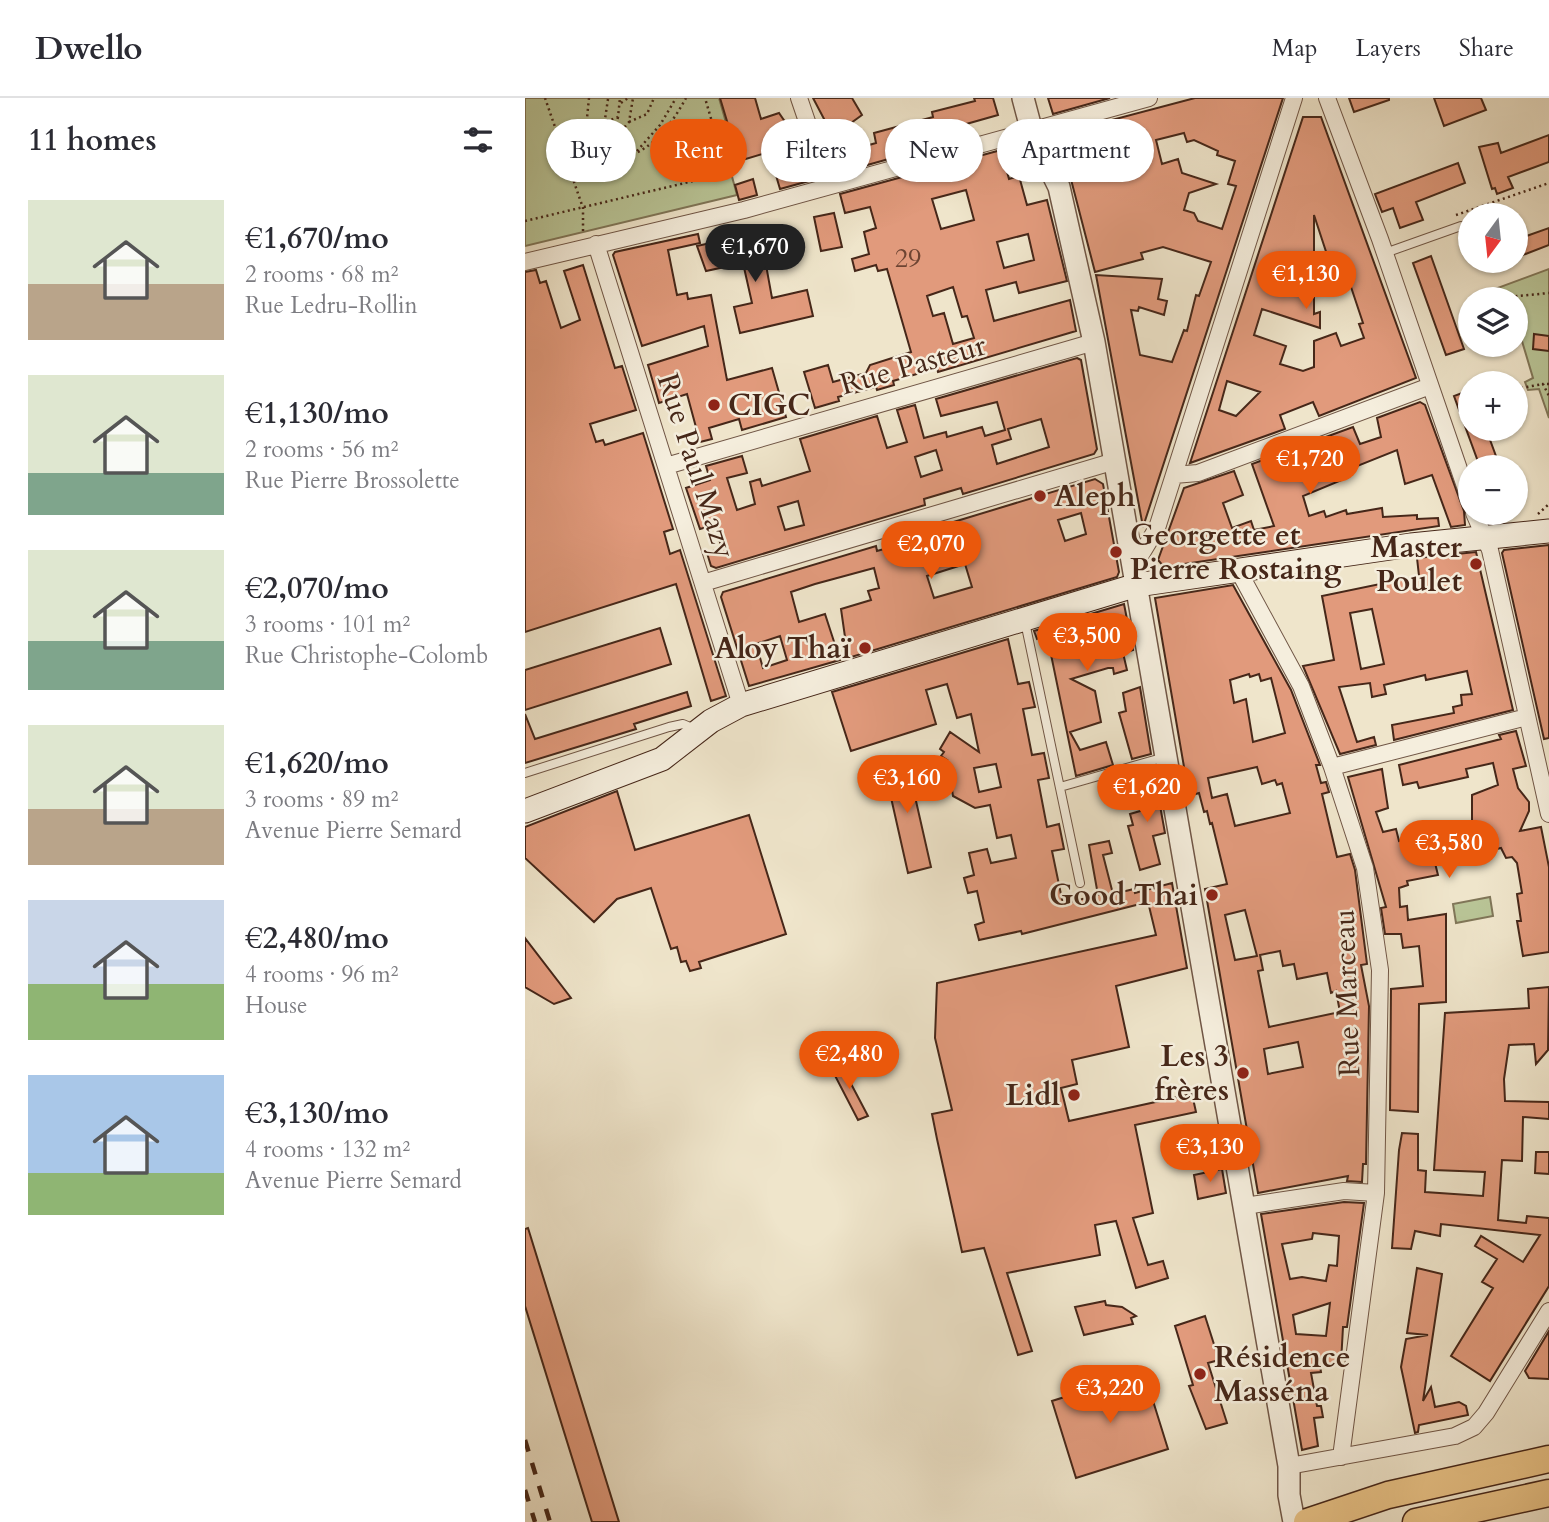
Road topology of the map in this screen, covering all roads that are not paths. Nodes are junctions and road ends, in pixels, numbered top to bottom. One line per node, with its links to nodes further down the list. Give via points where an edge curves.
1 (799, 98): 10 (street)
2 (1023, 98): 6 (street)
3 (1149, 98): 7 (street)
4 (1294, 98): 20 (street)
5 (1327, 98): 13 (street)
6 (1029, 119)
7 (1077, 119)
8 (997, 141): 10 (street)
9 (1057, 182): 15 (street)
10 (829, 186): 12 (street)
11 (1458, 227): 13 (lane)
12 (596, 244): 14 (street); 18 (street, Rue Paul Mazy)
13 (1385, 253): 16 (street)
14 (525, 262)
15 (1094, 342): 17 (street); 18 (street, Rue Pasteur)
16 (1430, 386): 19 (street); 20 (street, via 1198,473)
17 (1115, 461): 25 (street); 26 (street)
18 (666, 466): 26 (street, Rue Paul Mazy)
19 (1458, 466)
20 (1174, 475): 25 (street)
21 (1478, 525): 23 (street)
22 (1540, 526): 23 (main road)
23 (1483, 537): 24 (main road); 29 (street, via 1490,550)
24 (1237, 568): 25 (main road); 32 (street, Rue Marceau, via 1304,692)
25 (1136, 575): 27 (main road); 31 (street)
26 (703, 583): 28 (street, Rue Paul Mazy)
27 (1024, 619): 28 (main road); 34 (lane)
28 (741, 705): 30 (main road)
29 (1527, 717): 32 (street); 36 (street)
30 (698, 731): 33 (lane, via 683,724 669,727); 35 (main road, via 662,759)
31 (1167, 756): 34 (lane); 39 (street)
32 (1332, 767): 38 (street, Rue Marceau, via 1365,868 1380,970)
33 (525, 773)
34 (1060, 787): 37 (lane)
35 (525, 811)
36 (1549, 814)
37 (1080, 883)
38 (1376, 1194): 39 (street, via 1344,1191); 41 (street, Rue Marceau)
39 (1245, 1206): 42 (street)
40 (1549, 1311): 41 (street, via 1474,1427 1455,1436)
41 (1342, 1449): 42 (street)
42 (1288, 1459): 45 (street)
43 (1549, 1459): 46 (highway, via 1388,1495)
44 (1549, 1493): 47 (highway)
45 (1294, 1522)
46 (1307, 1522)
47 (1416, 1522)

